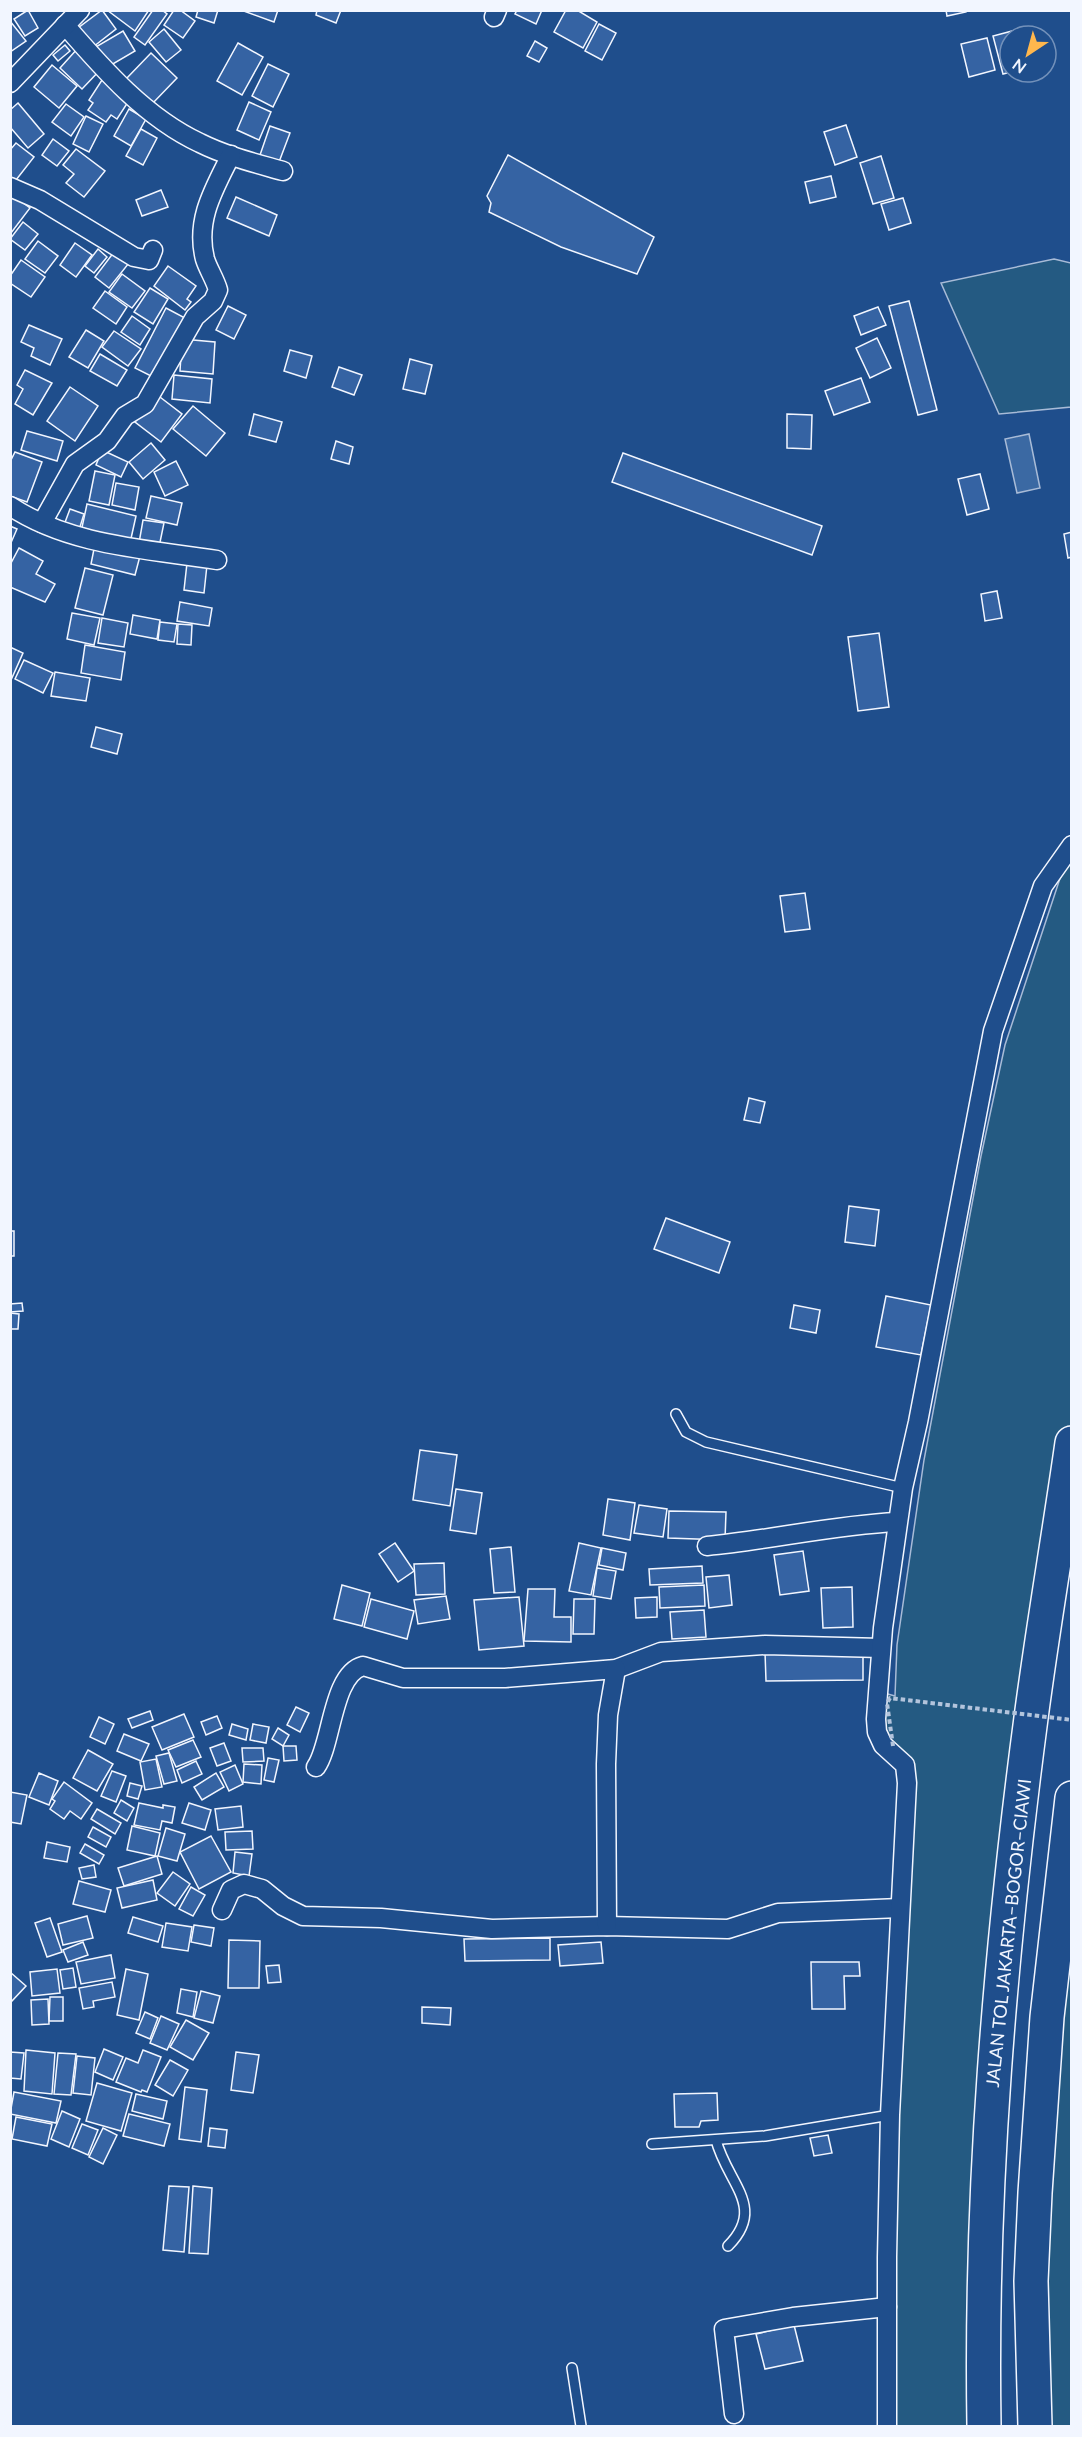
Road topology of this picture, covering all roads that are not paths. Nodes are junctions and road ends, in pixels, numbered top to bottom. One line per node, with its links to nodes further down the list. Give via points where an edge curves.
1 (80, 10): 2 (street)
2 (65, 25): 3 (street); 4 (street, via 113,79 154,113 185,135)
3 (10, 83)
4 (231, 155): 5 (street); 9 (street, via 209,198 200,232 218,290 213,301 195,317 145,404 125,417 106,441 75,464)
5 (283, 171)
6 (10, 187): 7 (street, via 40,200 134,257 149,260)
7 (153, 250)
8 (10, 506): 9 (street)
9 (42, 523): 10 (street, via 86,539)
10 (217, 560)
11 (1071, 845): 14 (street, via 1043,886 993,1030)
12 (676, 1414): 14 (lane, via 686,1432 706,1442)
13 (1071, 1443): 35 (highway, JALAN TOL JAKARTA–BOGOR–CIAWI, via 1031,1715 1000,1989 984,2225)
14 (903, 1488): 15 (street)
15 (897, 1522): 16 (street, via 846,1525); 17 (street)
16 (707, 1546)
17 (881, 1648): 18 (street, via 765,1646 661,1652); 22 (street, via 877,1732 883,1745 903,1762 907,1771)
18 (616, 1669): 19 (street, via 505,1678 429,1679 403,1678 371,1667 358,1667 345,1684 331,1717); 24 (street, via 608,1715 606,1764)
19 (316, 1767)
20 (1071, 1798): 25 (highway)
21 (1071, 1873): 25 (highway)
22 (900, 1908): 24 (street, via 778,1913 728,1929); 26 (street)
23 (222, 1910): 24 (street, via 231,1890 244,1884 262,1889 294,1913 314,1918 381,1918 492,1929)
24 (607, 1926)
25 (1047, 2017): 36 (highway, via 1031,2281)
26 (890, 2115): 27 (lane); 30 (street)
27 (716, 2140): 28 (lane); 29 (lane, via 745,2207 743,2228)
28 (652, 2144)
29 (728, 2246)
30 (887, 2307): 32 (street, via 724,2329); 34 (street)
31 (572, 2368): 33 (lane)
32 (734, 2414)
33 (581, 2427)
34 (887, 2427)
35 (984, 2427)
36 (1035, 2427)

